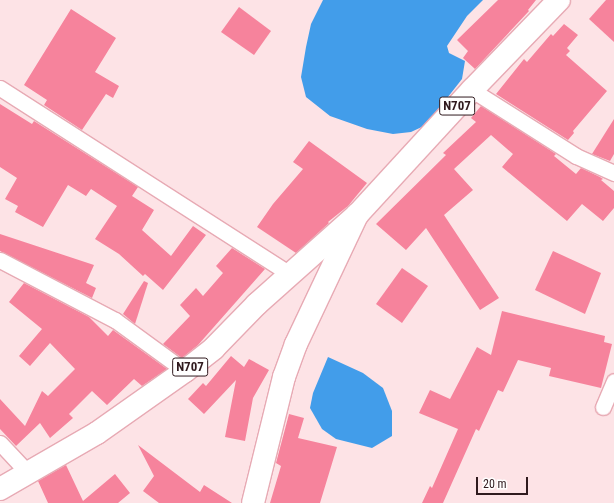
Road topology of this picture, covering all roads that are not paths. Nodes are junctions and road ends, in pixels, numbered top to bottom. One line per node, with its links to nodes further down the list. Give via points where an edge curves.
1 (559, 0): 3 (main road, N707)
2 (0, 88): 7 (street)
3 (472, 90): 4 (street, via 576,156); 5 (main road, N707)
4 (614, 173)
5 (357, 215): 7 (main road, N707); 14 (main road, via 296,344 284,377)
6 (0, 260): 8 (street, via 115,320)
7 (291, 275): 8 (main road, N707)
8 (186, 371): 12 (main road, N707, via 97,433)
9 (614, 381): 10 (street)
10 (603, 407)
11 (0, 442): 12 (street)
12 (28, 473): 13 (main road, N707)
13 (0, 489)
14 (253, 503)

